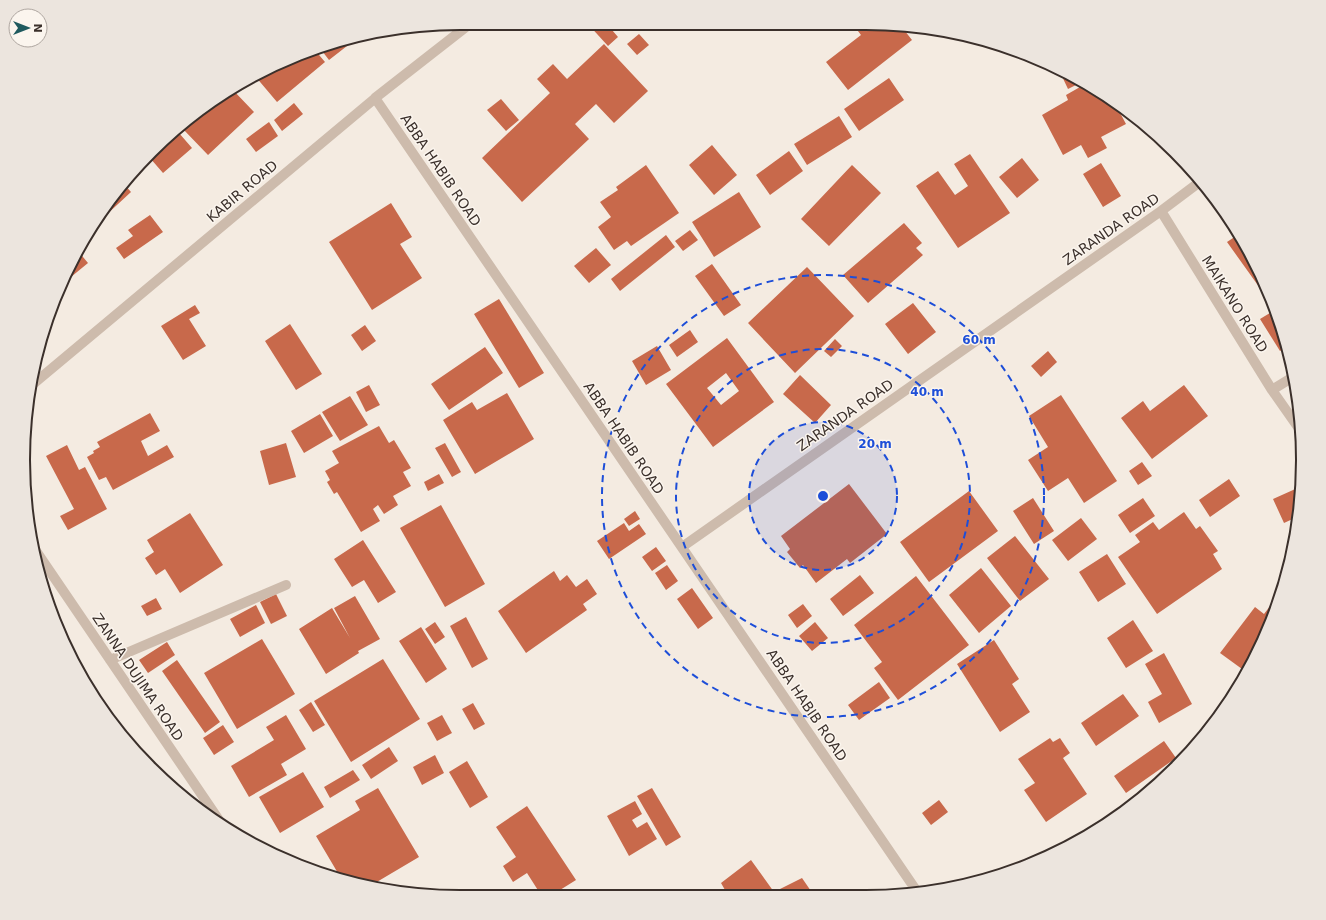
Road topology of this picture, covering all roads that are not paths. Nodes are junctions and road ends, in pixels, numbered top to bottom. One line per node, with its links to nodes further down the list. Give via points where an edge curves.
1 (463, 30): 2 (street, KABIR ROAD)
2 (375, 98): 6 (street, KABIR ROAD); 9 (street, ABBA HABIB ROAD)
3 (1196, 185): 4 (street, ZARANDA ROAD)
4 (1162, 211): 7 (street, MAIKANO ROAD); 9 (street, ZARANDA ROAD)
5 (1289, 380): 7 (street)
6 (37, 381)
7 (1272, 390): 8 (street, MAIKANO ROAD)
8 (1294, 421)
9 (682, 547): 14 (street, ABBA HABIB ROAD)
10 (42, 561): 12 (street, ZANNA DUJIMA ROAD)
11 (286, 586): 12 (street)
12 (110, 660): 13 (street, ZANNA DUJIMA ROAD)
13 (214, 813)
14 (914, 887)

